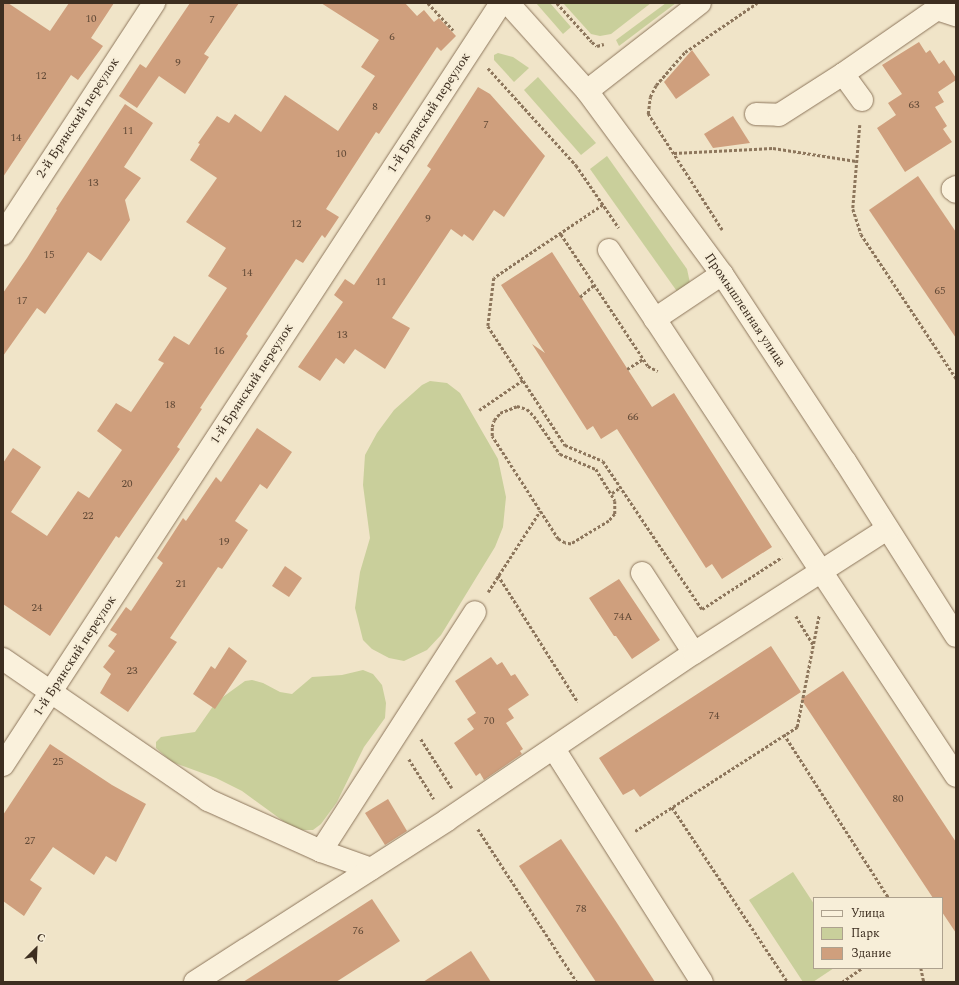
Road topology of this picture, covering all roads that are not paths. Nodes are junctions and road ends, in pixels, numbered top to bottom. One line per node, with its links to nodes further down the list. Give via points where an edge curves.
1 (154, 3): 12 (street, 2-й Брянский переулок)
2 (501, 3): 23 (street, 1-й Брянский переулок)
3 (508, 3): 7 (street, Промышленная улица)
4 (700, 3): 7 (street)
5 (956, 15): 6 (street, via 937,9)
6 (843, 74): 8 (street); 9 (street, via 779,115)
7 (587, 91): 14 (street, Промышленная улица)
8 (862, 100)
9 (756, 114)
10 (956, 187): 11 (street, via 953,189)
11 (956, 192)
12 (3, 234)
13 (609, 250): 15 (street)
14 (722, 274): 15 (street); 16 (street, Промышленная улица)
15 (655, 319): 17 (street)
16 (887, 529): 17 (street); 20 (street, Промышленная улица)
17 (822, 571): 21 (street); 26 (street)
18 (642, 573): 21 (street)
19 (475, 612): 27 (street)
20 (956, 636)
21 (694, 653): 24 (street)
22 (3, 659): 23 (street)
23 (51, 692): 25 (street, 1-й Брянский переулок); 27 (street, via 208,800)
24 (554, 750): 28 (street); 30 (street)
25 (3, 766)
26 (956, 776)
27 (321, 851): 28 (street)
28 (371, 869): 29 (street)
29 (195, 982)
30 (702, 982)

